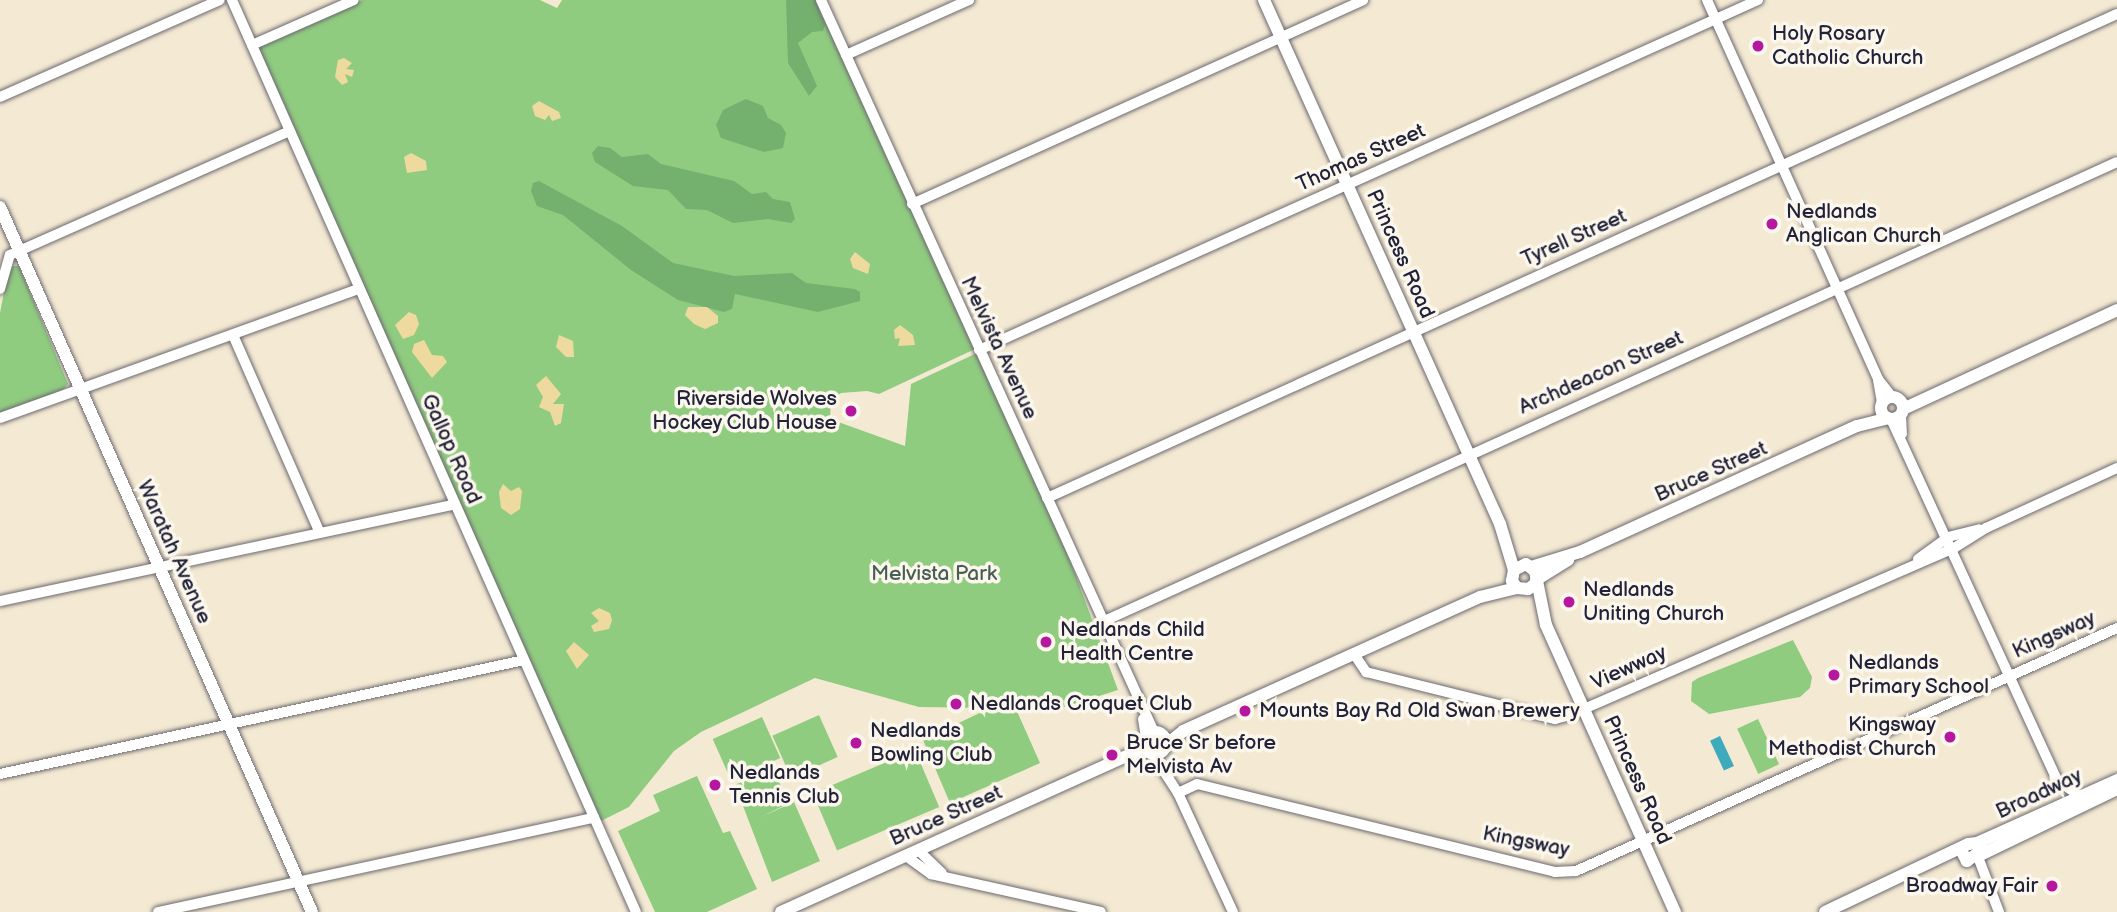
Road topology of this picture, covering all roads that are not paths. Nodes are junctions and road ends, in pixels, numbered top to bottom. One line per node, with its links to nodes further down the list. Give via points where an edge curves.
1 (220, 0): 15 (street)
2 (232, 0): 13 (street, Gallop Road)
3 (354, 0): 13 (street)
4 (821, 0): 14 (street, Melvista Avenue)
5 (969, 0): 14 (street)
6 (1264, 0): 12 (street, Princess Road)
7 (1363, 0): 12 (street)
8 (1707, 0): 11 (street)
9 (1758, 0): 11 (street, Thomas Street)
10 (2117, 14): 18 (street, Tyrell Street)
11 (1715, 19): 18 (street); 19 (street, Thomas Street)
12 (1281, 37): 19 (street, Princess Road); 20 (street)
13 (252, 45): 16 (street, Gallop Road)
14 (846, 55): 20 (street, Melvista Avenue)
15 (0, 97)
16 (290, 131): 22 (street); 25 (street, Gallop Road)
17 (2117, 162): 23 (street, Archdeacon Street)
18 (1781, 166): 23 (street); 27 (street, Tyrell Street)
19 (1348, 186): 27 (street, Princess Road); 29 (street, Thomas Street)
20 (912, 204): 29 (street, Melvista Avenue)
21 (0, 207): 22 (street, Waratah Avenue)
22 (20, 251): 24 (street, via 7,258); 30 (street, Waratah Avenue)
23 (1836, 288): 31 (street); 33 (street, Archdeacon Street)
24 (0, 289)
25 (359, 289): 28 (street); 36 (street, Gallop Road)
26 (2117, 310): 31 (street, Bruce Street)
27 (1414, 332): 33 (street, Princess Road); 35 (street, Tyrell Street)
28 (233, 335): 30 (street); 38 (street)
29 (979, 350): 35 (street, Melvista Avenue)
30 (80, 389): 32 (street); 43 (street, Waratah Avenue)
31 (1892, 409): 39 (street); 41 (street, Bruce Street)
32 (0, 418)
33 (1469, 453): 44 (street, Princess Road); 48 (street, Archdeacon Street)
34 (2117, 468): 37 (street, Viewway)
35 (1047, 498): 48 (street, Melvista Avenue)
36 (455, 505): 38 (street); 51 (street, Gallop Road)
37 (1986, 528): 39 (street, Viewway); 40 (street, Viewway)
38 (320, 533): 43 (street)
39 (1948, 537): 40 (street); 42 (street, Viewway)
40 (1954, 548): 42 (street, Viewway); 52 (street)
41 (1580, 552): 44 (street, Bruce Street); 45 (street, Bruce Street)
42 (1915, 561): 53 (street, Viewway)
43 (160, 567): 47 (street); 54 (street, Waratah Avenue)
44 (1520, 569): 45 (street); 45 (street); 46 (street, Bruce Street)
45 (1528, 586): 46 (street, Bruce Street); 53 (street, Princess Road)
46 (1480, 597): 50 (street, Bruce Street)
47 (0, 601)
48 (1102, 622): 55 (street, Melvista Avenue)
49 (2117, 628): 52 (street, Kingsway)
50 (1354, 654): 53 (street, Viewway, via 1366,672 1555,719); 55 (street, Bruce Street)
51 (524, 660): 54 (street); 61 (street, Gallop Road)
52 (2010, 675): 60 (street, via 2055,777); 62 (street, Kingsway)
53 (1584, 709): 62 (street, Princess Road)
54 (229, 724): 56 (street); 65 (street, Waratah Avenue)
55 (1154, 743): 59 (street, Melvista Avenue); 63 (street, Bruce Street)
56 (0, 774)
57 (2117, 780): 60 (street, Broadway)
58 (2117, 789): 64 (street, Broadway)
59 (1178, 793): 62 (street, Kingsway, via 1197,785 1555,872 1576,871); 71 (street, Melvista Avenue)
60 (2080, 796): 64 (street, Broadway)
61 (594, 818): 65 (street); 68 (street, Gallop Road)
62 (1643, 841): 72 (street, Princess Road)
63 (912, 853): 69 (street, Bruce Street); 70 (street, via 931,874)
64 (1972, 854): 73 (street, Broadway); 74 (street, Broadway); 75 (street)
65 (298, 881): 66 (street); 67 (street, Waratah Avenue)
66 (159, 912)
67 (312, 912)
68 (636, 912)
69 (781, 912)
70 (1101, 912)
71 (1233, 912)
72 (1675, 912)
73 (1825, 912)
74 (1843, 912)
75 (1999, 912)

